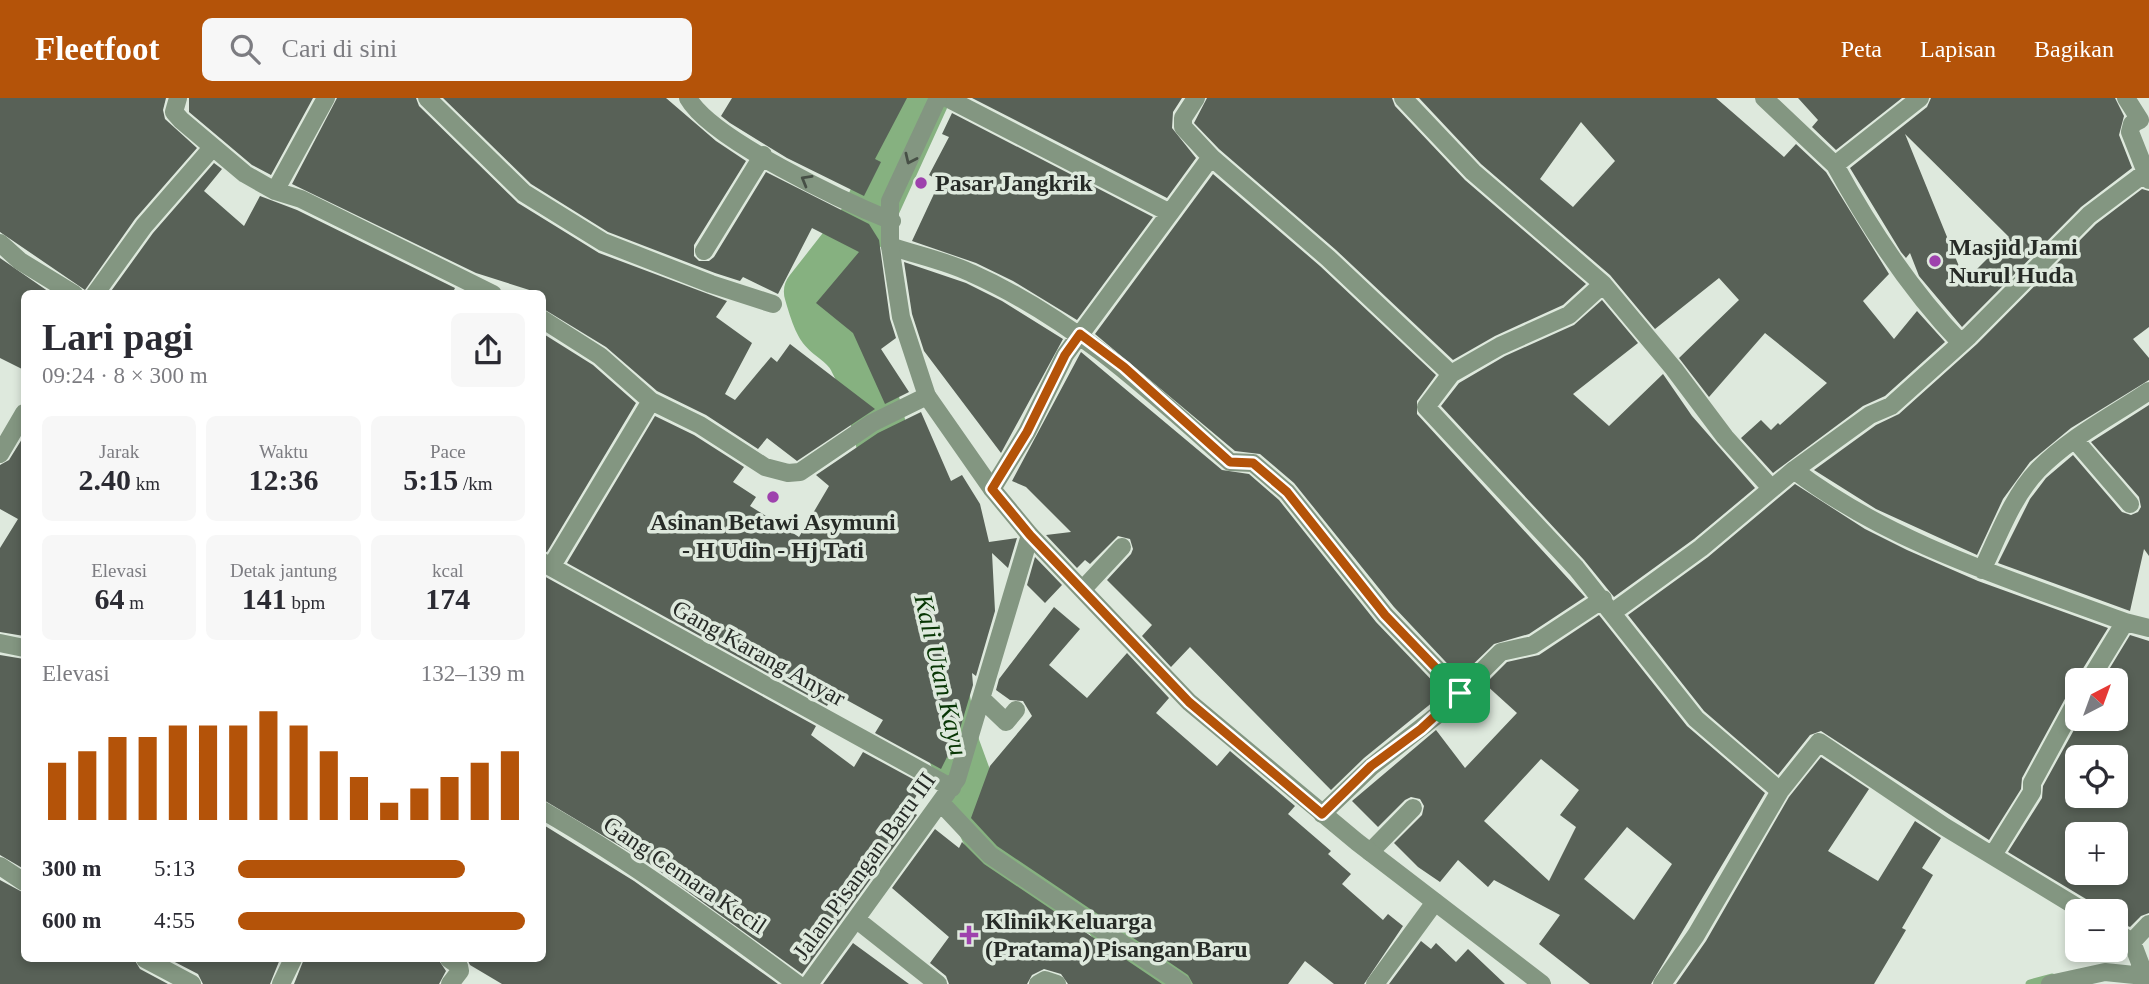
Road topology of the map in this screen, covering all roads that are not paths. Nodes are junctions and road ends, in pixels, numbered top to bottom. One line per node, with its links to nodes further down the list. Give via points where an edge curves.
1 (178, 98): 13 (street, via 174,112)
2 (326, 98): 18 (street)
3 (427, 98): 28 (street, via 524,193 603,242)
4 (688, 98): 14 (street, via 726,135)
5 (939, 98): 20 (street, one-way to 20, via 890,201)
6 (947, 98): 19 (street)
7 (1196, 98): 15 (street, via 1183,118 1183,128)
8 (1403, 98): 24 (street, via 1473,172)
9 (1764, 98): 16 (street)
10 (1920, 98): 16 (street)
11 (2126, 98): 12 (street)
12 (2145, 117): 17 (street, via 2132,124 2130,132)
13 (212, 148): 18 (street); 26 (street, via 144,226)
14 (763, 155): 20 (street, one-way to 14); 23 (street)
15 (1211, 157): 19 (street); 32 (street, via 1328,258)
16 (1835, 165): 31 (street, via 1921,299)
17 (2147, 176): 31 (street, via 2089,215)
18 (275, 191): 27 (street, via 301,199)
19 (1170, 213): 30 (street)
20 (892, 221): 22 (street)
21 (0, 243): 25 (street)
22 (890, 246): 30 (street, via 969,272); 34 (street, via 901,317)
23 (704, 251)
24 (1602, 284): 32 (street, via 1569,315); 40 (street, via 1725,438)
25 (67, 290)
26 (98, 290)
27 (486, 290)
28 (773, 304)
29 (546, 322): 35 (street, via 600,356)
30 (1080, 334): 41 (street); 54 (street, via 1230,462 1253,463 1287,492 1385,615)
31 (1961, 343): 39 (street, via 1891,406 1870,415)
32 (1451, 374): 48 (street, via 1426,407)
33 (2149, 391): 37 (street)
34 (927, 396): 35 (street, via 876,421 800,472 788,473 765,467 700,425); 41 (street)
35 (651, 401): 45 (street)
36 (21, 419): 38 (street)
37 (2075, 440): 42 (street); 46 (street, via 2027,484)
38 (0, 454)
39 (1794, 470): 40 (street); 46 (street, via 1818,489 1950,558)
40 (1771, 488): 48 (street, via 1701,548)
41 (992, 489): 43 (street)
42 (2130, 504)
43 (1030, 535): 47 (street); 55 (street, Jalan Pisangan Baru III)
44 (1122, 547): 47 (street)
45 (547, 565): 58 (street, Gang Karang Anyar)
46 (1982, 569): 49 (street)
47 (1083, 589): 63 (street, via 1189,702)
48 (1608, 606): 54 (street, via 1533,645 1501,652); 59 (street, via 1643,657 1696,719)
49 (2125, 622): 50 (street); 53 (street)
50 (2149, 628)
51 (0, 643): 52 (street)
52 (21, 647)
53 (2097, 668)
54 (1460, 693): 63 (street, via 1371,766)
55 (982, 699): 56 (street, via 1006,722); 58 (street, Jalan Pisangan Baru III)
56 (1016, 710)
57 (2065, 722): 65 (street, via 2032,783 2032,792)
58 (957, 777): 60 (street, Jalan Pisangan Baru III)
59 (1780, 792): 65 (street, via 1819,742); 88 (street, via 1696,935)
60 (941, 803): 70 (street, Jalan Pisangan Baru III); 85 (street, via 990,855)
61 (1413, 808): 64 (street)
62 (546, 812): 80 (street, Gang Cemara Kecil, via 632,865)
63 (1322, 814): 64 (street)
64 (1370, 852): 69 (street)
65 (1993, 855): 68 (street)
66 (0, 866): 67 (street)
67 (21, 880)
68 (2065, 900)
69 (1434, 902): 86 (street); 87 (street)
70 (857, 920): 81 (street, Jalan Pisangan Baru III); 82 (street)
71 (2149, 924): 76 (street)
72 (2128, 949): 76 (street)
73 (151, 962): 77 (street)
74 (292, 962): 78 (street)
75 (453, 962): 79 (street, via 460,971)
76 (2143, 970): 89 (street, via 2105,972)
77 (192, 984)
78 (281, 984)
79 (450, 984)
80 (797, 984)
81 (809, 984)
82 (938, 984)
83 (1038, 984): 84 (street, via 1045,979)
84 (1057, 984)
85 (1182, 984)
86 (1375, 984)
87 (1542, 984)
88 (1661, 984)
89 (2050, 984)

